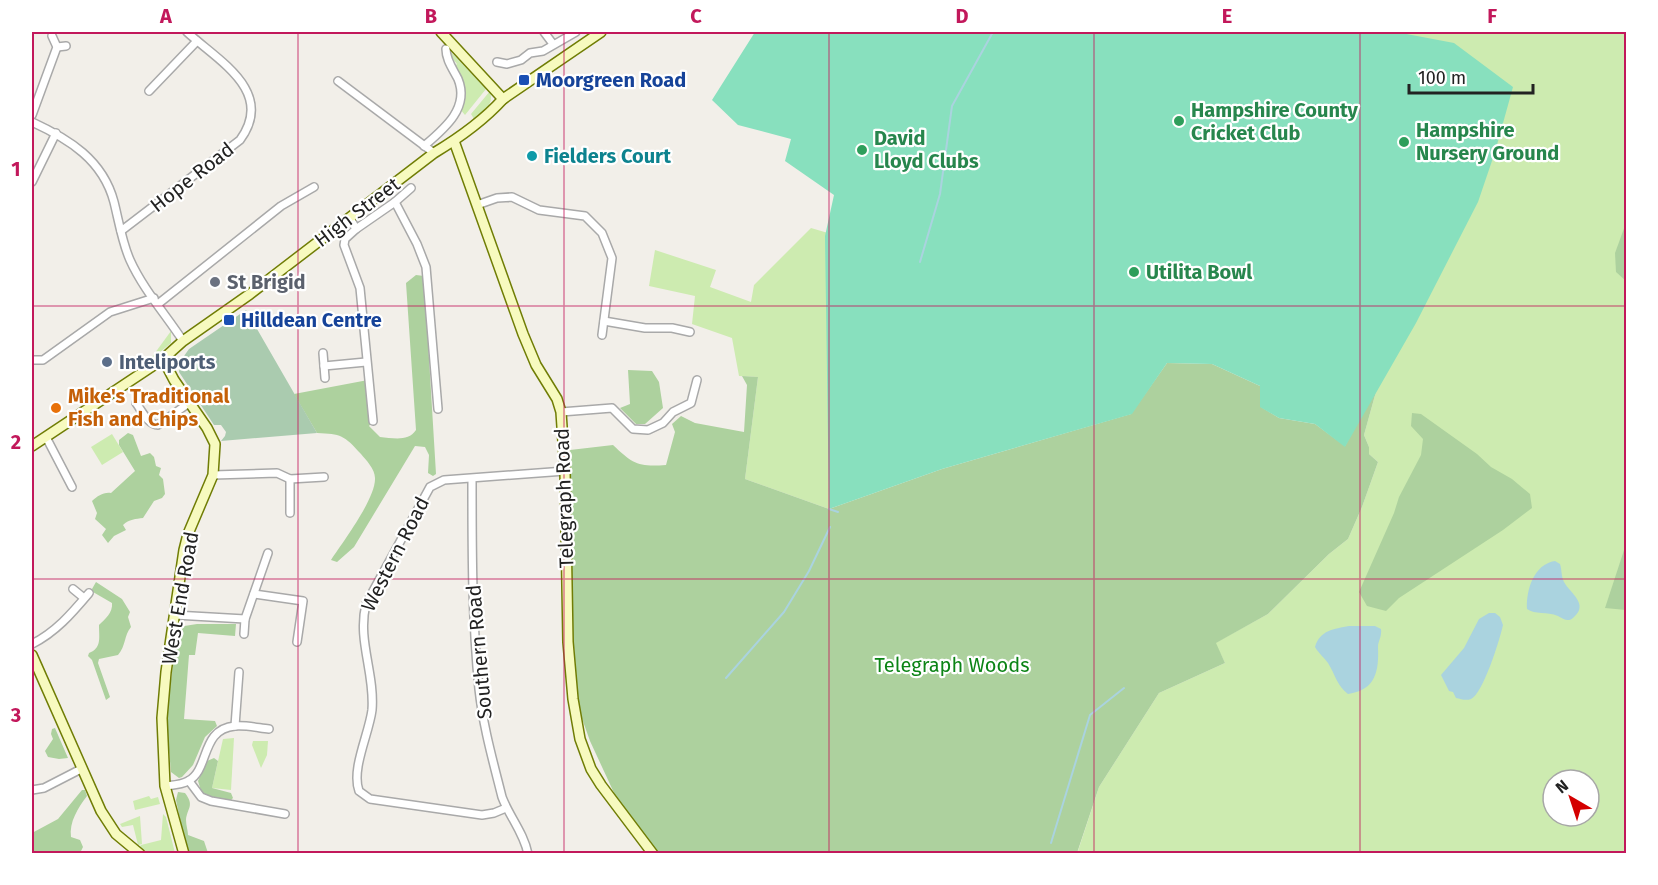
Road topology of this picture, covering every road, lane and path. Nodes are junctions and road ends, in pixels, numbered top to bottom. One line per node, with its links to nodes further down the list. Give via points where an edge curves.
1 (187, 32): 7 (street, Hope Road)
2 (441, 32): 15 (street)
3 (544, 32): 8 (street)
4 (576, 32): 8 (street)
5 (601, 32): 15 (street, High Street)
6 (52, 36): 10 (street)
7 (197, 41): 14 (street); 29 (street, Hope Road, via 242,83 251,112 247,128 240,140)
8 (553, 44): 12 (street, via 514,62)
9 (66, 46): 10 (street)
10 (57, 47): 16 (street)
11 (446, 49): 20 (street, via 460,84 458,109)
12 (497, 62)
13 (338, 81): 20 (street)
14 (148, 91)
15 (503, 99): 19 (street, High Street)
16 (32, 115)
17 (32, 122): 18 (street)
18 (56, 133): 22 (street); 29 (street, via 80,149 101,173)
19 (454, 141): 21 (street, High Street); 26 (street, Telegraph Road)
20 (424, 146): 21 (street)
21 (434, 153): 27 (street, High Street)
22 (32, 182)
23 (314, 187): 30 (street, via 279,204)
24 (411, 188): 25 (street)
25 (395, 202): 28 (street); 44 (street, via 426,267)
26 (477, 205): 31 (street, via 512,196 539,210 585,216 602,233 612,258); 45 (street, Telegraph Road, via 523,334)
27 (350, 218): 28 (street); 34 (street, High Street)
28 (356, 229): 38 (street, via 344,245 360,288)
29 (121, 231): 30 (street, via 130,261)
30 (156, 301): 34 (street); 37 (street, via 110,312 42,360)
31 (604, 321): 32 (street); 33 (street)
32 (690, 332)
33 (602, 335)
34 (183, 341): 36 (street, High Street)
35 (323, 353): 39 (street)
36 (163, 359): 43 (street, West End Road); 47 (street, High Street)
37 (32, 360)
38 (366, 362): 39 (street); 46 (street)
39 (324, 366): 40 (street)
40 (325, 378)
41 (697, 380): 45 (street, via 692,403 648,430 633,429 612,408)
42 (136, 403): 43 (street, via 155,426)
43 (189, 403): 50 (street, West End Road, via 215,444)
44 (438, 410)
45 (561, 412): 49 (street, Telegraph Road)
46 (373, 421)
47 (46, 437): 48 (street, High Street); 54 (street)
48 (32, 446)
49 (565, 471): 53 (street, Western Road); 77 (street, Telegraph Road, via 568,642 580,739 601,785)
50 (213, 476): 52 (street, via 277,473); 59 (street, West End Road, via 188,534)
51 (324, 477): 52 (street)
52 (290, 479): 55 (street)
53 (472, 479): 72 (street, Southern Road, via 472,571 479,689); 72 (street, Western Road, via 444,480 430,487 366,604 362,628 372,692 369,730 356,776 359,791 370,799 482,815)
54 (72, 487)
55 (290, 513)
56 (268, 553): 58 (street)
57 (73, 589): 63 (street, via 87,596 53,631)
58 (254, 594): 60 (street); 62 (street, via 303,601)
59 (175, 615): 60 (street); 70 (street, West End Road, via 162,718)
60 (246, 620): 61 (street)
61 (244, 634)
62 (297, 642)
63 (32, 644)
64 (32, 655): 68 (street)
65 (239, 672): 66 (street)
66 (235, 726): 67 (street); 69 (street, via 222,730 209,742 198,772)
67 (269, 729)
68 (81, 769): 71 (street); 74 (street, via 116,834)
69 (189, 781): 70 (street); 73 (street, via 201,797 211,801)
70 (165, 786): 75 (street, West End Road)
71 (32, 790)
72 (506, 808): 76 (street, Southern Road)
73 (285, 814)
74 (140, 854)
75 (184, 854)
76 (528, 854)
77 (653, 854)

